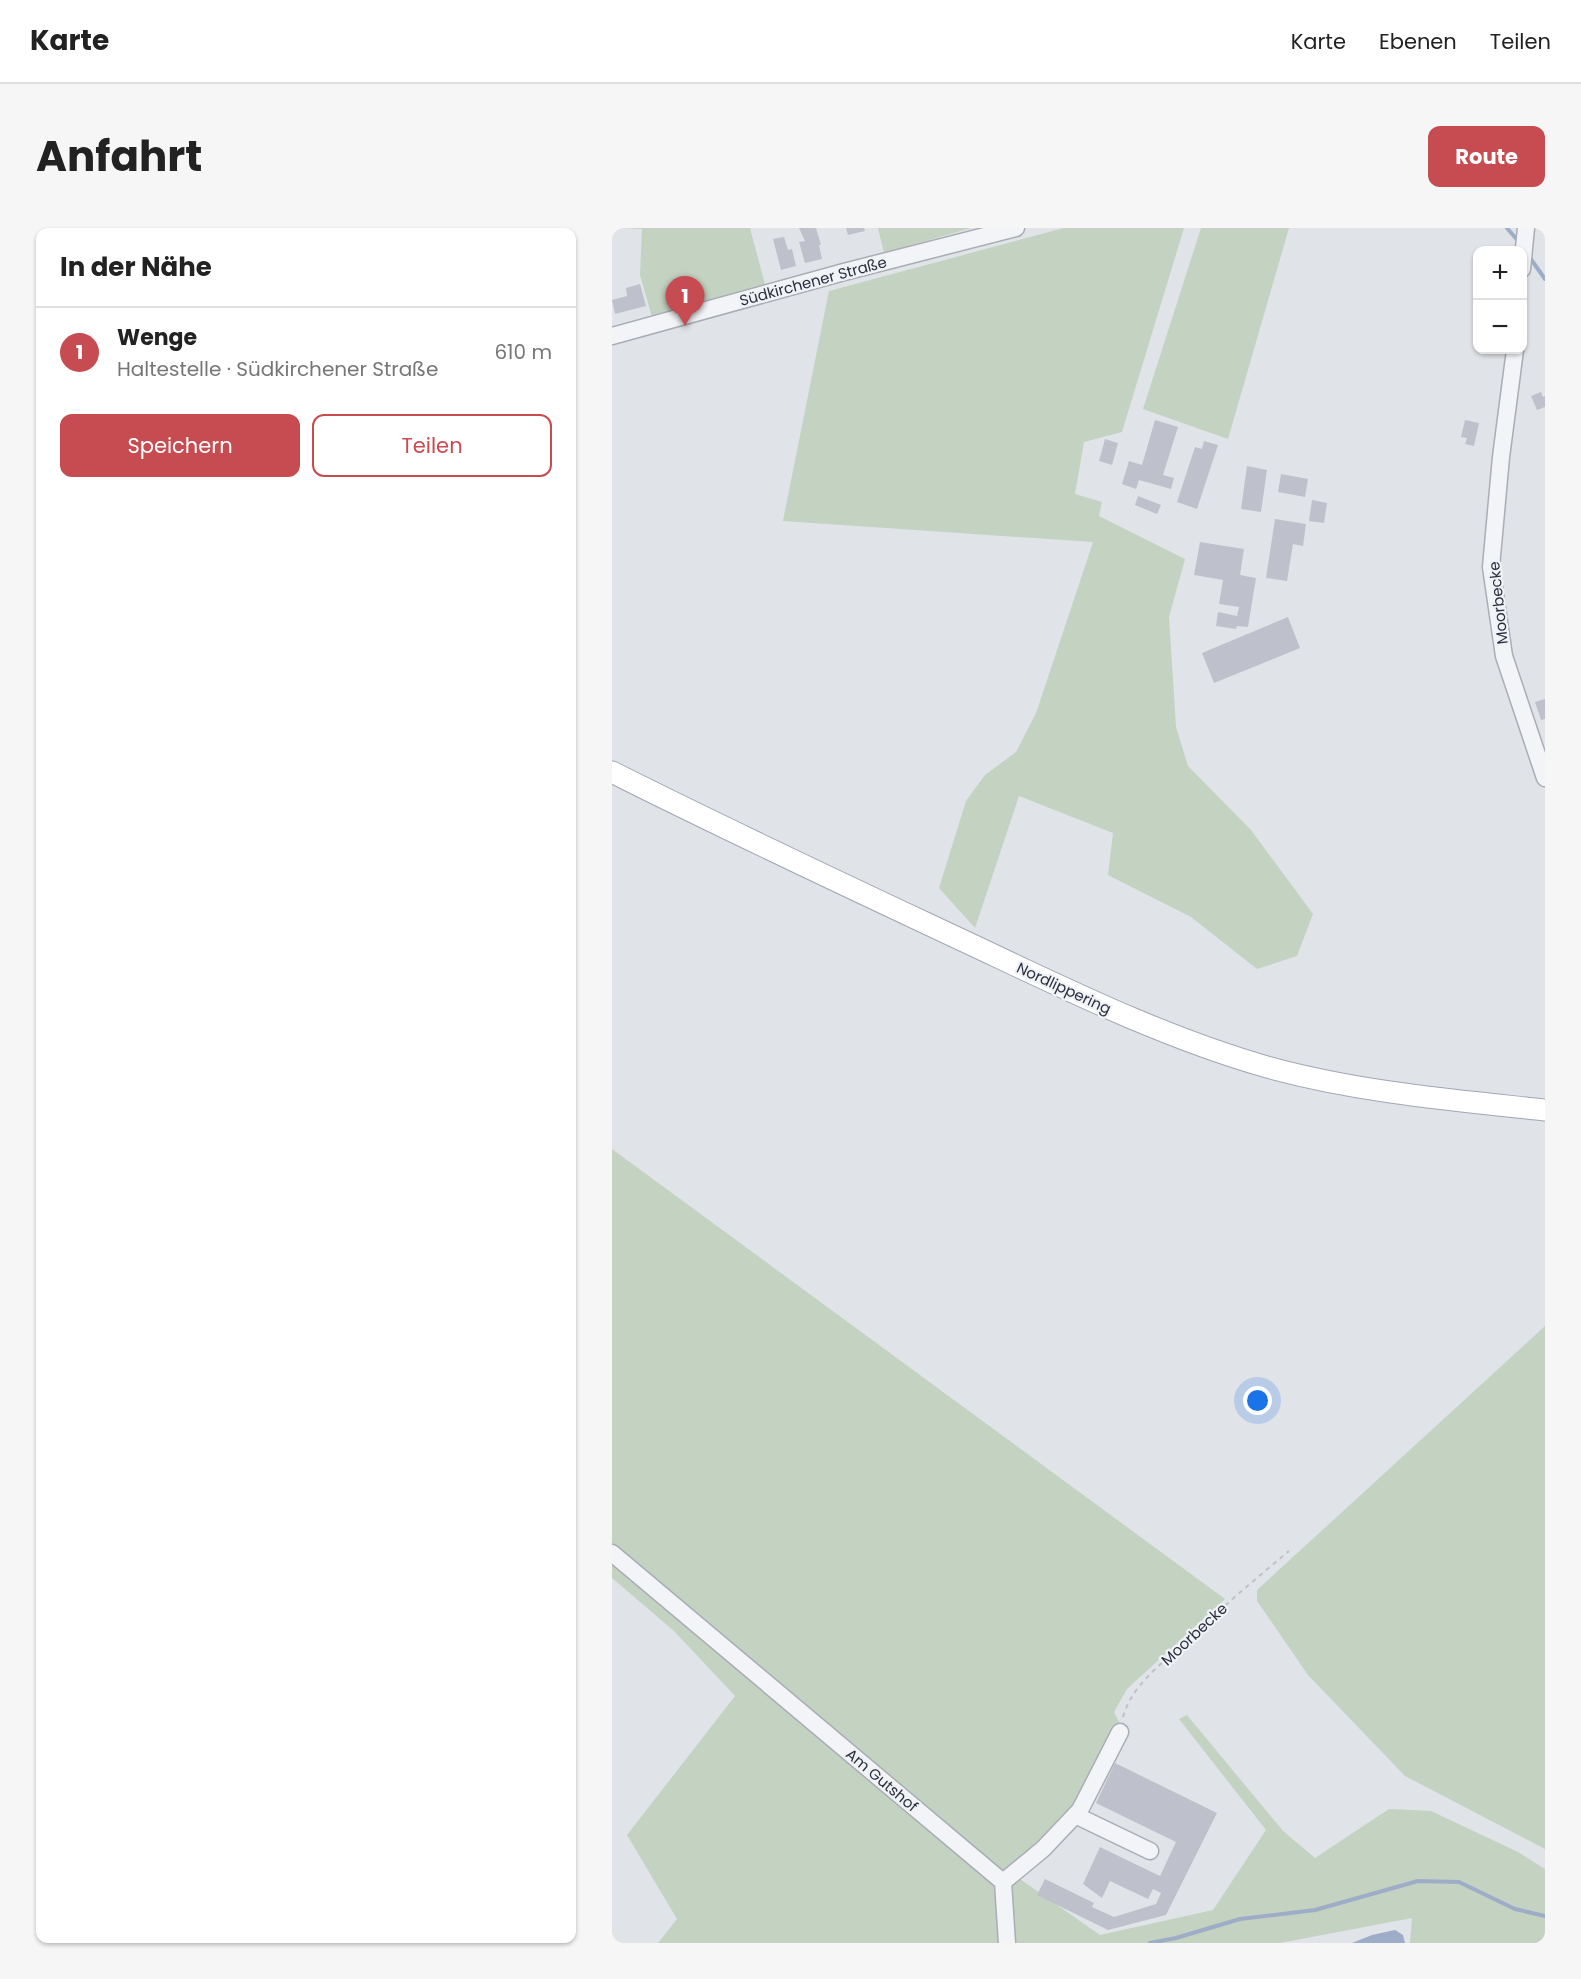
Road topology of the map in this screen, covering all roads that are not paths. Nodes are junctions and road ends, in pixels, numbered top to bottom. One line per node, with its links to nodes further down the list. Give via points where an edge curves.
1 (1016, 228): 4 (street, Südkirchener Straße)
2 (1526, 228): 3 (street)
3 (1524, 246)
4 (612, 336)
5 (1514, 354): 7 (street, Moorbecke, via 1491,567 1504,656)
6 (612, 772): 8 (main road, Nordlippering, via 1052,983 1208,1048 1354,1088)
7 (1545, 778)
8 (1545, 1110)
9 (612, 1553): 13 (street, Am Gutshof)
10 (1120, 1732): 11 (street)
11 (1075, 1815): 12 (street); 13 (street)
12 (1150, 1851)
13 (1004, 1882): 14 (street)
14 (1007, 1943)

